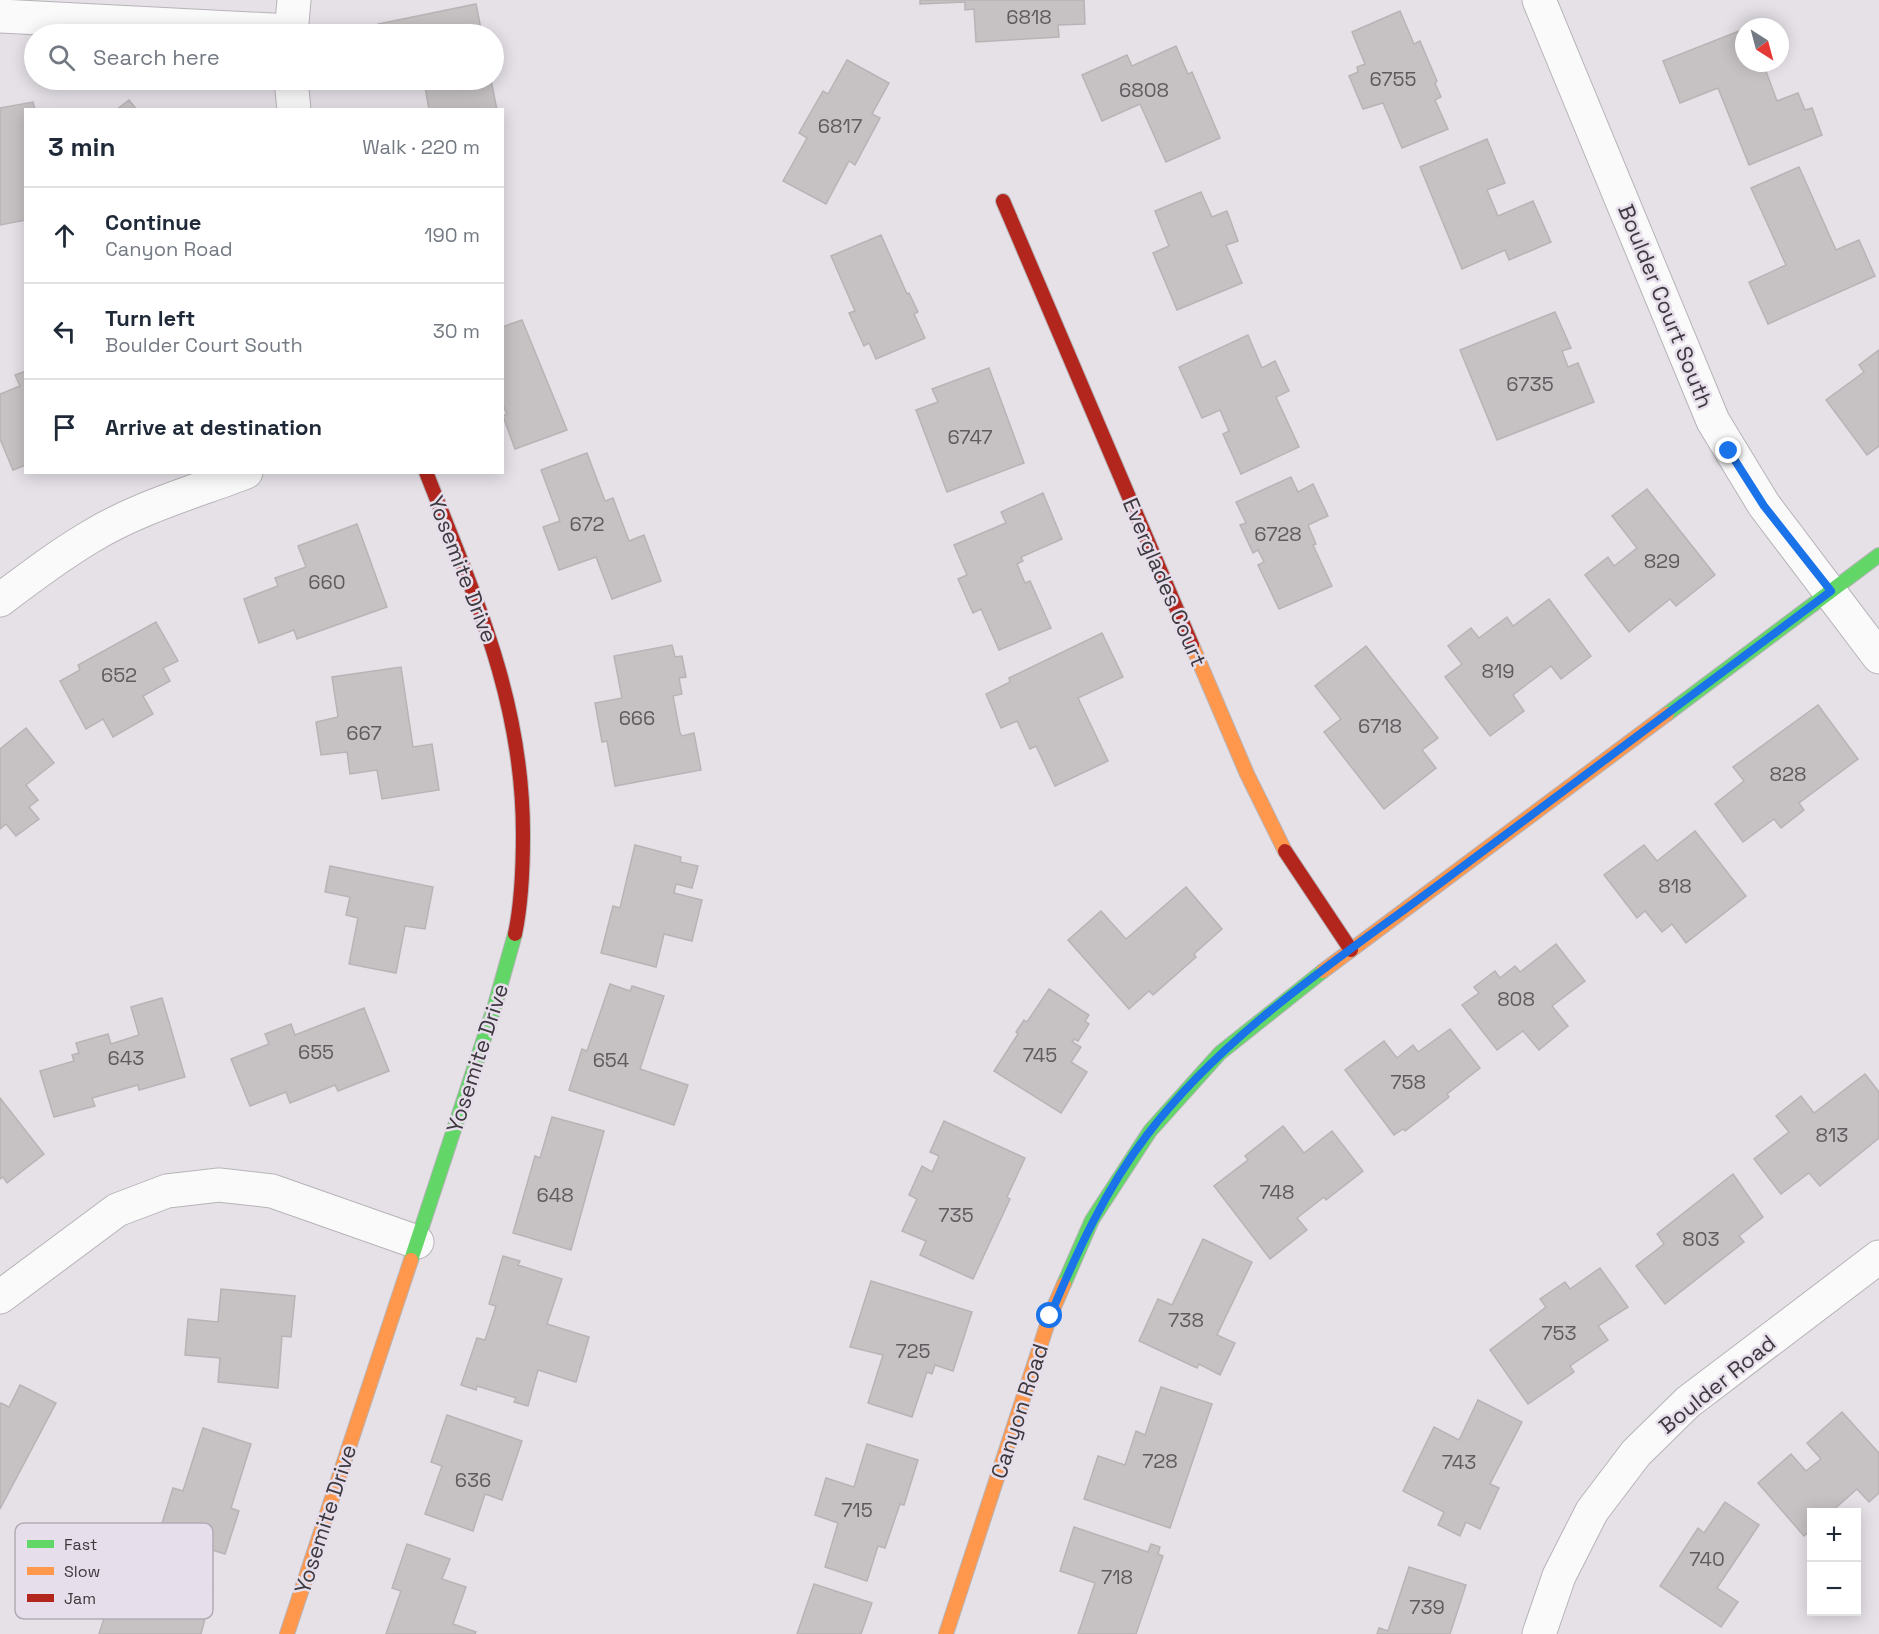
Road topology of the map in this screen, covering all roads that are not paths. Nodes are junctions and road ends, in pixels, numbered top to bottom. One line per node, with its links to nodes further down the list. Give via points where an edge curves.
1 (1539, 0): 10 (street, Boulder Court South, via 1713,421 1764,506)
2 (0, 16): 3 (street)
3 (292, 22)
4 (292, 90): 5 (street)
5 (294, 108)
6 (1003, 201): 13 (street, Everglades Court, via 1247,774 1284,850)
7 (241, 474): 11 (street, via 91,536)
8 (427, 474): 14 (street, Yosemite Drive, via 504,683 521,768 523,852 520,906 495,1005)
9 (1879, 555): 10 (street, Canyon Road)
10 (1831, 591): 12 (street); 13 (street, Canyon Road)
11 (0, 600)
12 (1879, 657)
13 (1351, 950): 18 (street, Canyon Road, via 1274,1008 1195,1078 1129,1160 1092,1220 1050,1316)
14 (417, 1242): 16 (street, via 272,1191 219,1185 167,1191 117,1210); 17 (street, Yosemite Drive)
15 (1879, 1257): 19 (street, Boulder Road, via 1688,1402 1636,1453 1592,1511 1559,1576)
16 (0, 1297)
17 (287, 1634)
18 (946, 1634)
19 (1539, 1634)

